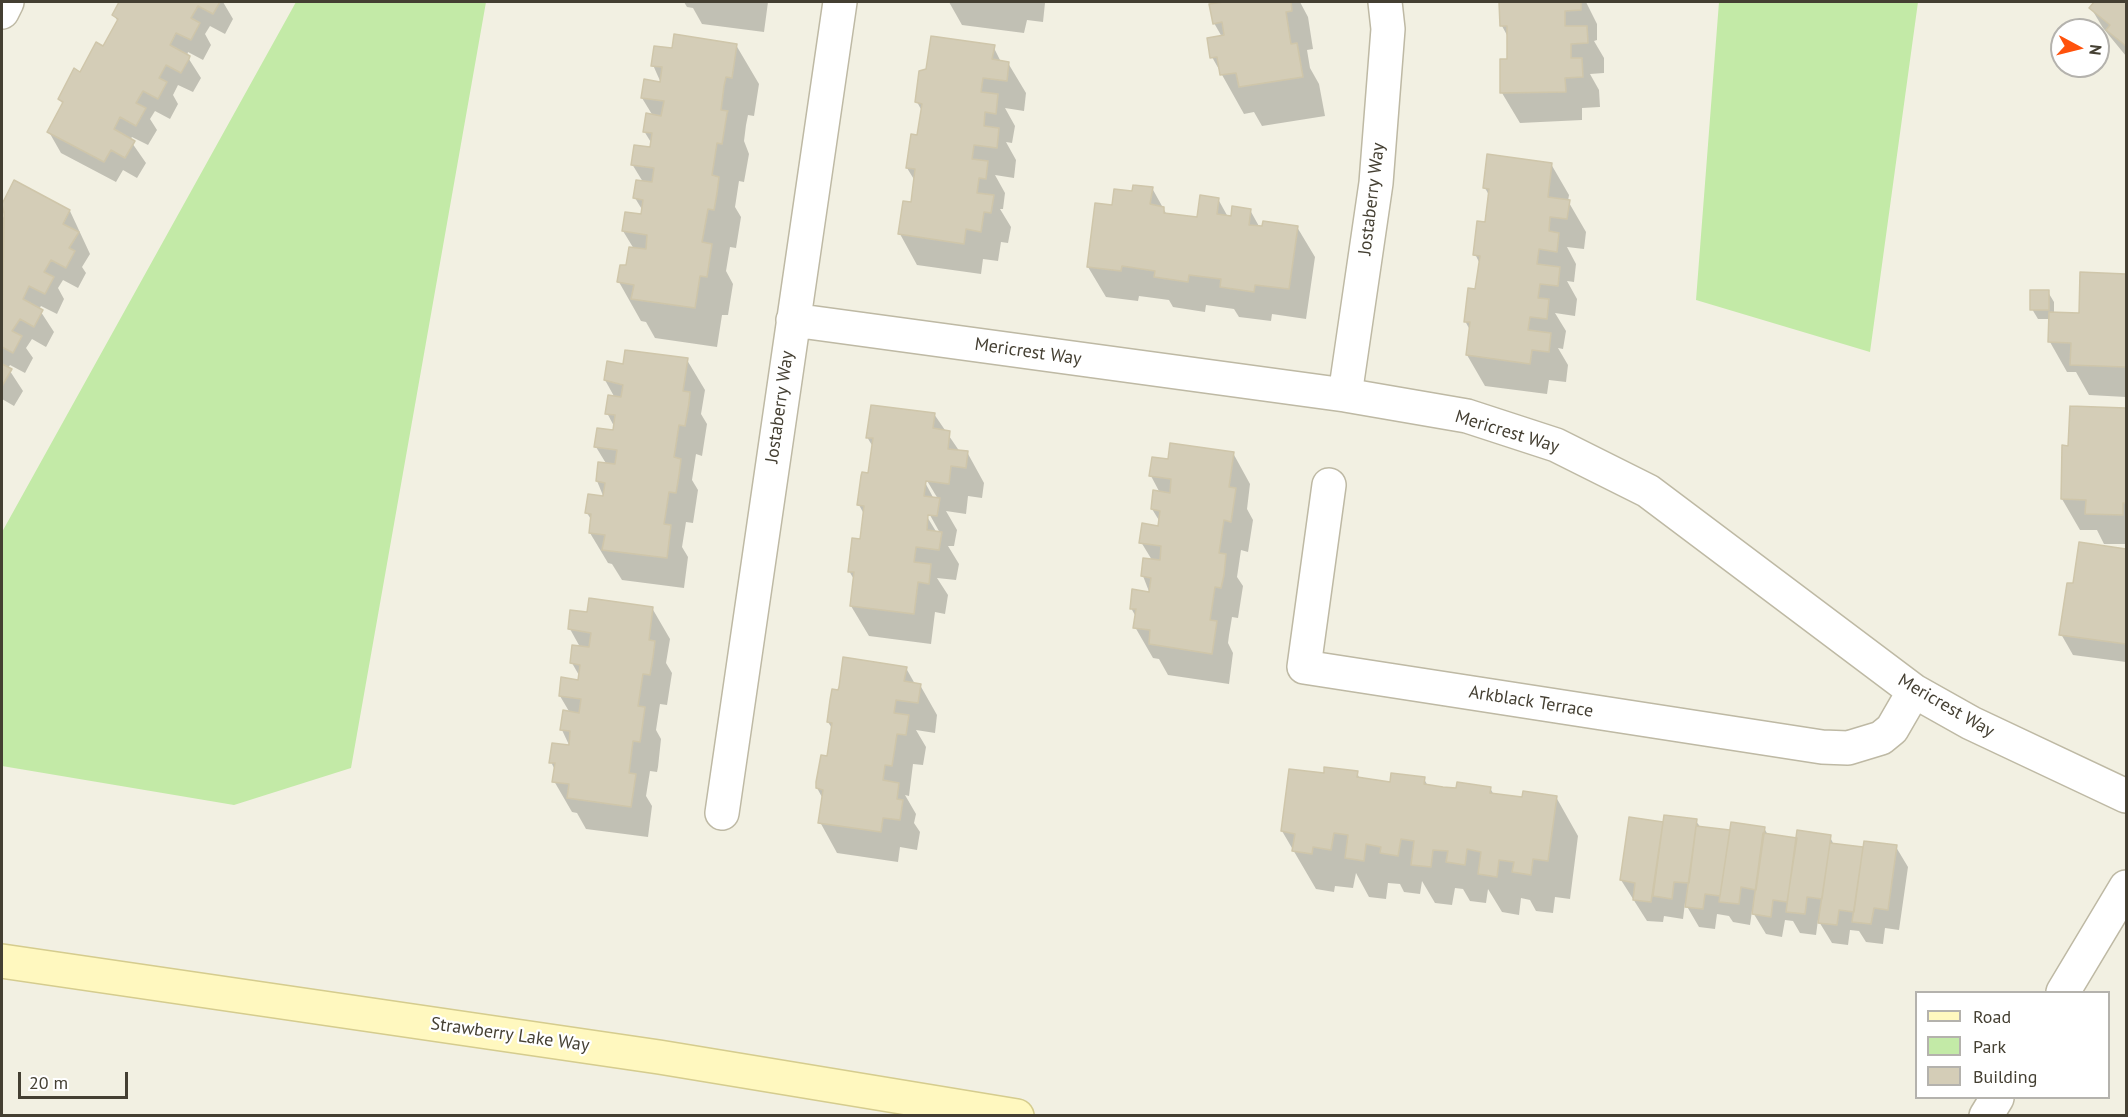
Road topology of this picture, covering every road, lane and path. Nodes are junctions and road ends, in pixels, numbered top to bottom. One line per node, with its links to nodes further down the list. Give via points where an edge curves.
1 (7, 2): 4 (street)
2 (840, 2): 5 (street, Jostaberry Way)
3 (1385, 2): 6 (street, Jostaberry Way, via 1388,29 1376,183)
4 (2, 12)
5 (793, 320): 6 (street, Mericrest Way); 10 (street, Jostaberry Way)
6 (1345, 395): 8 (street, Mericrest Way, via 1467,417 1556,445 1648,491)
7 (1329, 485): 8 (street, Arkblack Terrace, via 1304,667 1822,747 1848,748 1881,738 1892,729)
8 (1914, 691): 9 (street, Mericrest Way, via 1971,723)
9 (2127, 796)
10 (722, 813)
11 (2127, 887): 13 (street)
12 (2, 961): 15 (street, Strawberry Lake Way, via 659,1057)
13 (2064, 991)
14 (1996, 1099): 16 (street)
15 (1017, 1116)
16 (1986, 1116)

